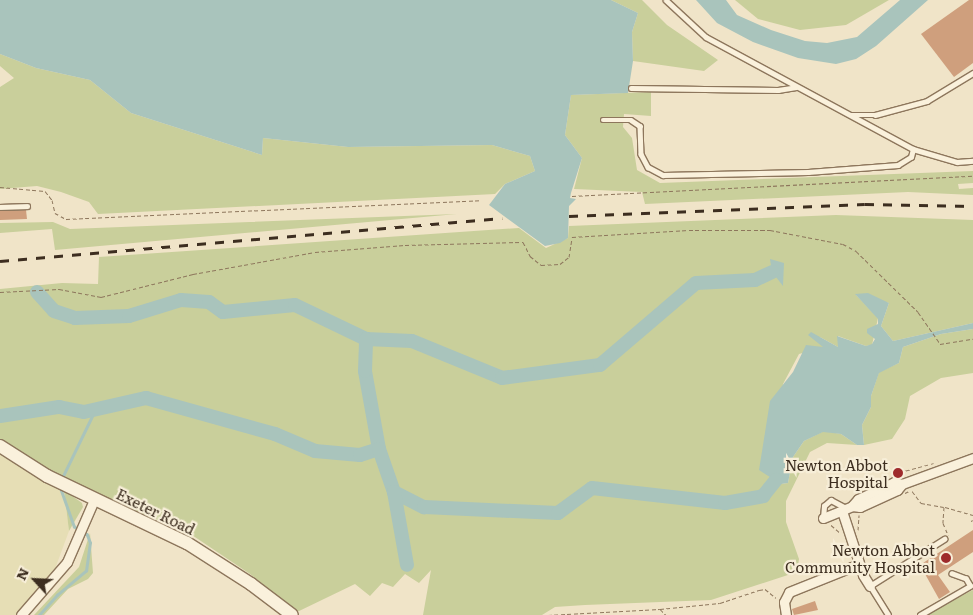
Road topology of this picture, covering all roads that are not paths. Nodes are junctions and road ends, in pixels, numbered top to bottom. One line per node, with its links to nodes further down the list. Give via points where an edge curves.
1 (666, 0): 3 (lane, via 706,37)
2 (973, 73): 5 (lane, via 927,101 875,115)
3 (796, 87): 4 (lane, via 778,90); 5 (lane)
4 (631, 88)
5 (850, 115): 7 (lane)
6 (603, 120): 7 (lane, via 631,120 640,126 641,154 648,167 663,175 808,172 898,165 911,158)
7 (913, 149): 8 (lane, via 957,162)
8 (973, 161)
9 (27, 206): 10 (lane)
10 (0, 207)
11 (0, 446): 13 (street, Exeter Road, via 47,476)
12 (973, 458): 14 (street, via 902,484 894,482 858,498)
13 (94, 500): 20 (street, via 67,562); 21 (street, Exeter Road, via 218,561)
14 (847, 509): 15 (street); 15 (lane, via 832,500 824,506); 17 (street)
15 (826, 521)
16 (947, 537): 19 (lane)
17 (859, 564): 19 (street); 22 (street, via 789,592 784,602)
18 (952, 574): 24 (lane, via 966,579 970,586)
19 (870, 586): 23 (lane)
20 (21, 615)
21 (292, 615)
22 (786, 615)
23 (888, 615)
24 (920, 615)

